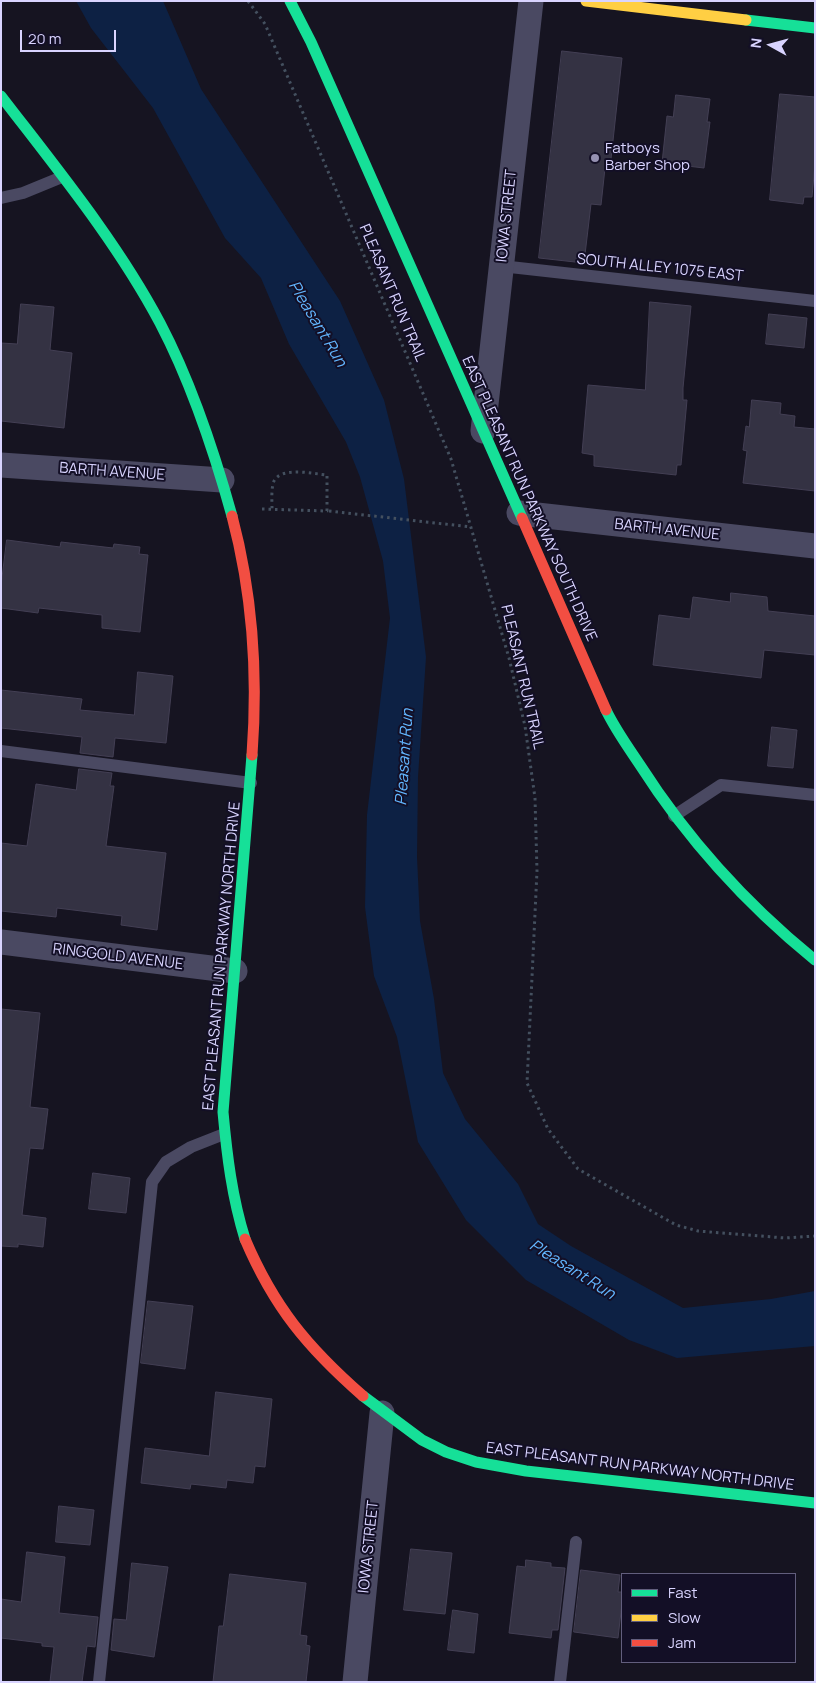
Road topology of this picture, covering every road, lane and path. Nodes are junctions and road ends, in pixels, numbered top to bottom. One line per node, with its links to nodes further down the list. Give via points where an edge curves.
1 (248, 1): 18 (path, PLEASANT RUN TRAIL, via 265,24 451,458)
2 (290, 1): 11 (street, EAST PLEASANT RUN PARKWAY SOUTH DRIVE)
3 (531, 1): 9 (street, IOWA STREET)
4 (586, 1): 5 (street)
5 (815, 28)
6 (1, 96): 7 (street, EAST PLEASANT RUN PARKWAY NORTH DRIVE)
7 (62, 177): 8 (lane, via 23,194); 13 (street, EAST PLEASANT RUN PARKWAY NORTH DRIVE, via 107,236 155,313 181,368)
8 (1, 198)
9 (501, 266): 10 (lane, SOUTH ALLEY 1075 EAST); 11 (street, IOWA STREET)
10 (815, 301)
11 (483, 431): 17 (street, EAST PLEASANT RUN PARKWAY SOUTH DRIVE)
12 (1, 465): 13 (street, BARTH AVENUE)
13 (222, 480): 21 (street, EAST PLEASANT RUN PARKWAY NORTH DRIVE, via 236,526 254,644 256,703)
14 (259, 509): 15 (path)
15 (272, 509): 15 (path, via 327,511 327,475 280,475 274,482)
16 (329, 511): 18 (path)
17 (520, 513): 19 (street, BARTH AVENUE); 23 (street, EAST PLEASANT RUN PARKWAY SOUTH DRIVE, via 608,713)
18 (472, 528): 28 (path, PLEASANT RUN TRAIL, via 512,668 525,726 535,798 537,871 527,1083 548,1129 578,1170 676,1225 698,1231 785,1238)
19 (815, 546)
20 (1, 751): 21 (lane)
21 (251, 783): 26 (street, EAST PLEASANT RUN PARKWAY NORTH DRIVE)
22 (815, 795): 23 (lane, via 721,785)
23 (674, 816): 25 (street, EAST PLEASANT RUN PARKWAY SOUTH DRIVE, via 738,891)
24 (1, 942): 26 (street, RINGGOLD AVENUE)
25 (815, 960)
26 (235, 971): 27 (street, EAST PLEASANT RUN PARKWAY NORTH DRIVE, via 225,1082)
27 (224, 1134): 29 (street, EAST PLEASANT RUN PARKWAY NORTH DRIVE, via 242,1232 260,1274 302,1338 345,1382); 32 (lane, via 191,1147 166,1162 152,1182)
28 (815, 1236)
29 (382, 1413): 30 (street, EAST PLEASANT RUN PARKWAY NORTH DRIVE, via 431,1445 489,1465); 33 (street, IOWA STREET)
30 (815, 1503)
31 (576, 1542): 34 (lane)
32 (99, 1682)
33 (355, 1682)
34 (560, 1682)

